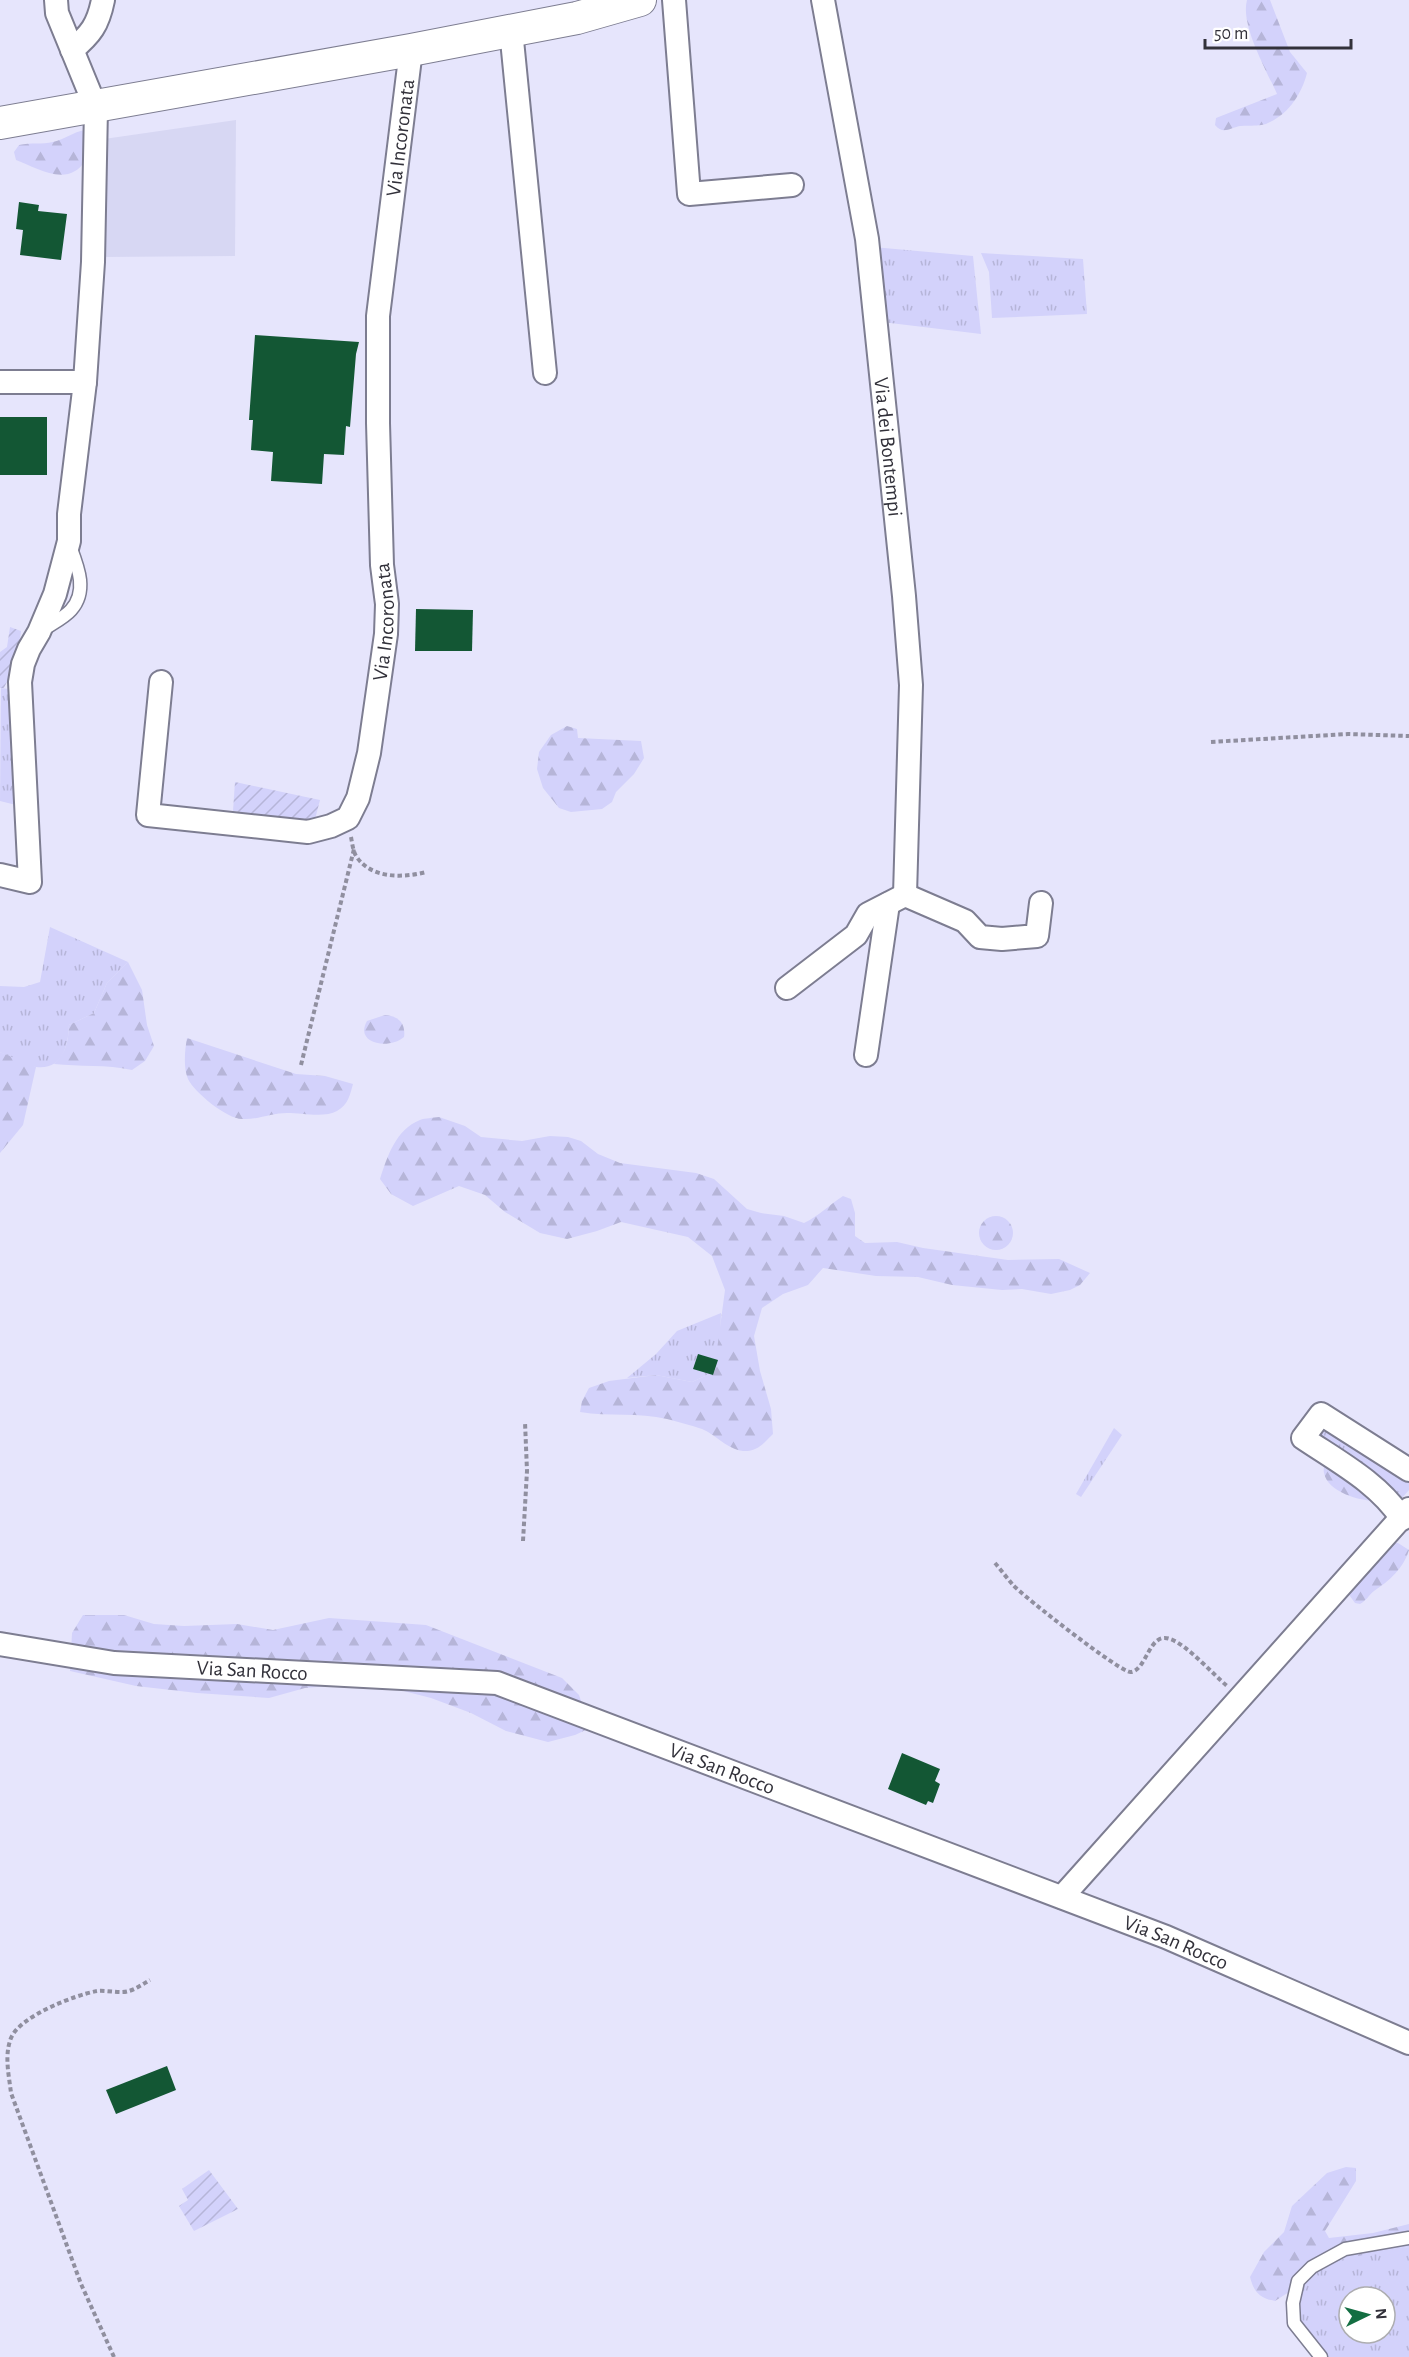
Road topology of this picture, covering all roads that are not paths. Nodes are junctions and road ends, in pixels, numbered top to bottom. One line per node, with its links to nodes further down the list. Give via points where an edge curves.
1 (103, 0): 7 (street, via 99,20)
2 (640, 0): 6 (main road, Via Incoronata, via 577,18)
3 (674, 0): 11 (street, via 689,194)
4 (823, 0): 17 (street, Via dei Bontempi, via 867,239 904,596 911,685)
5 (55, 4): 7 (street)
6 (511, 30): 8 (main road, Via Incoronata); 12 (street)
7 (72, 50): 9 (street)
8 (411, 50): 9 (main road, Via Incoronata); 15 (street, Via Incoronata, via 378,316 386,634 369,753 358,798 348,818 308,832 148,815)
9 (96, 108): 10 (main road, Via Incoronata); 14 (street, via 93,262)
10 (0, 123)
11 (792, 185)
12 (545, 373)
13 (0, 382): 14 (street)
14 (85, 382): 16 (street, via 69,541 55,594 23,664 20,682 30,882)
15 (161, 682)
16 (0, 875)
17 (897, 900): 18 (street, via 965,921 980,937 1002,939 1037,936); 19 (street, via 868,914 856,935); 20 (street, Via dei Bontempi)
18 (1041, 903)
19 (787, 988)
20 (866, 1055)
21 (1409, 1470): 22 (street, via 1321,1414 1303,1438 1350,1469)
22 (1405, 1514): 24 (street)
23 (0, 1644): 24 (street, Via San Rocco, via 114,1663 497,1683)
24 (1062, 1898): 25 (street, Via San Rocco, via 1166,1937)
25 (1409, 2043)
26 (1409, 2238): 27 (lane, via 1345,2249 1312,2267 1299,2281 1293,2302 1294,2323)
27 (1321, 2357)

